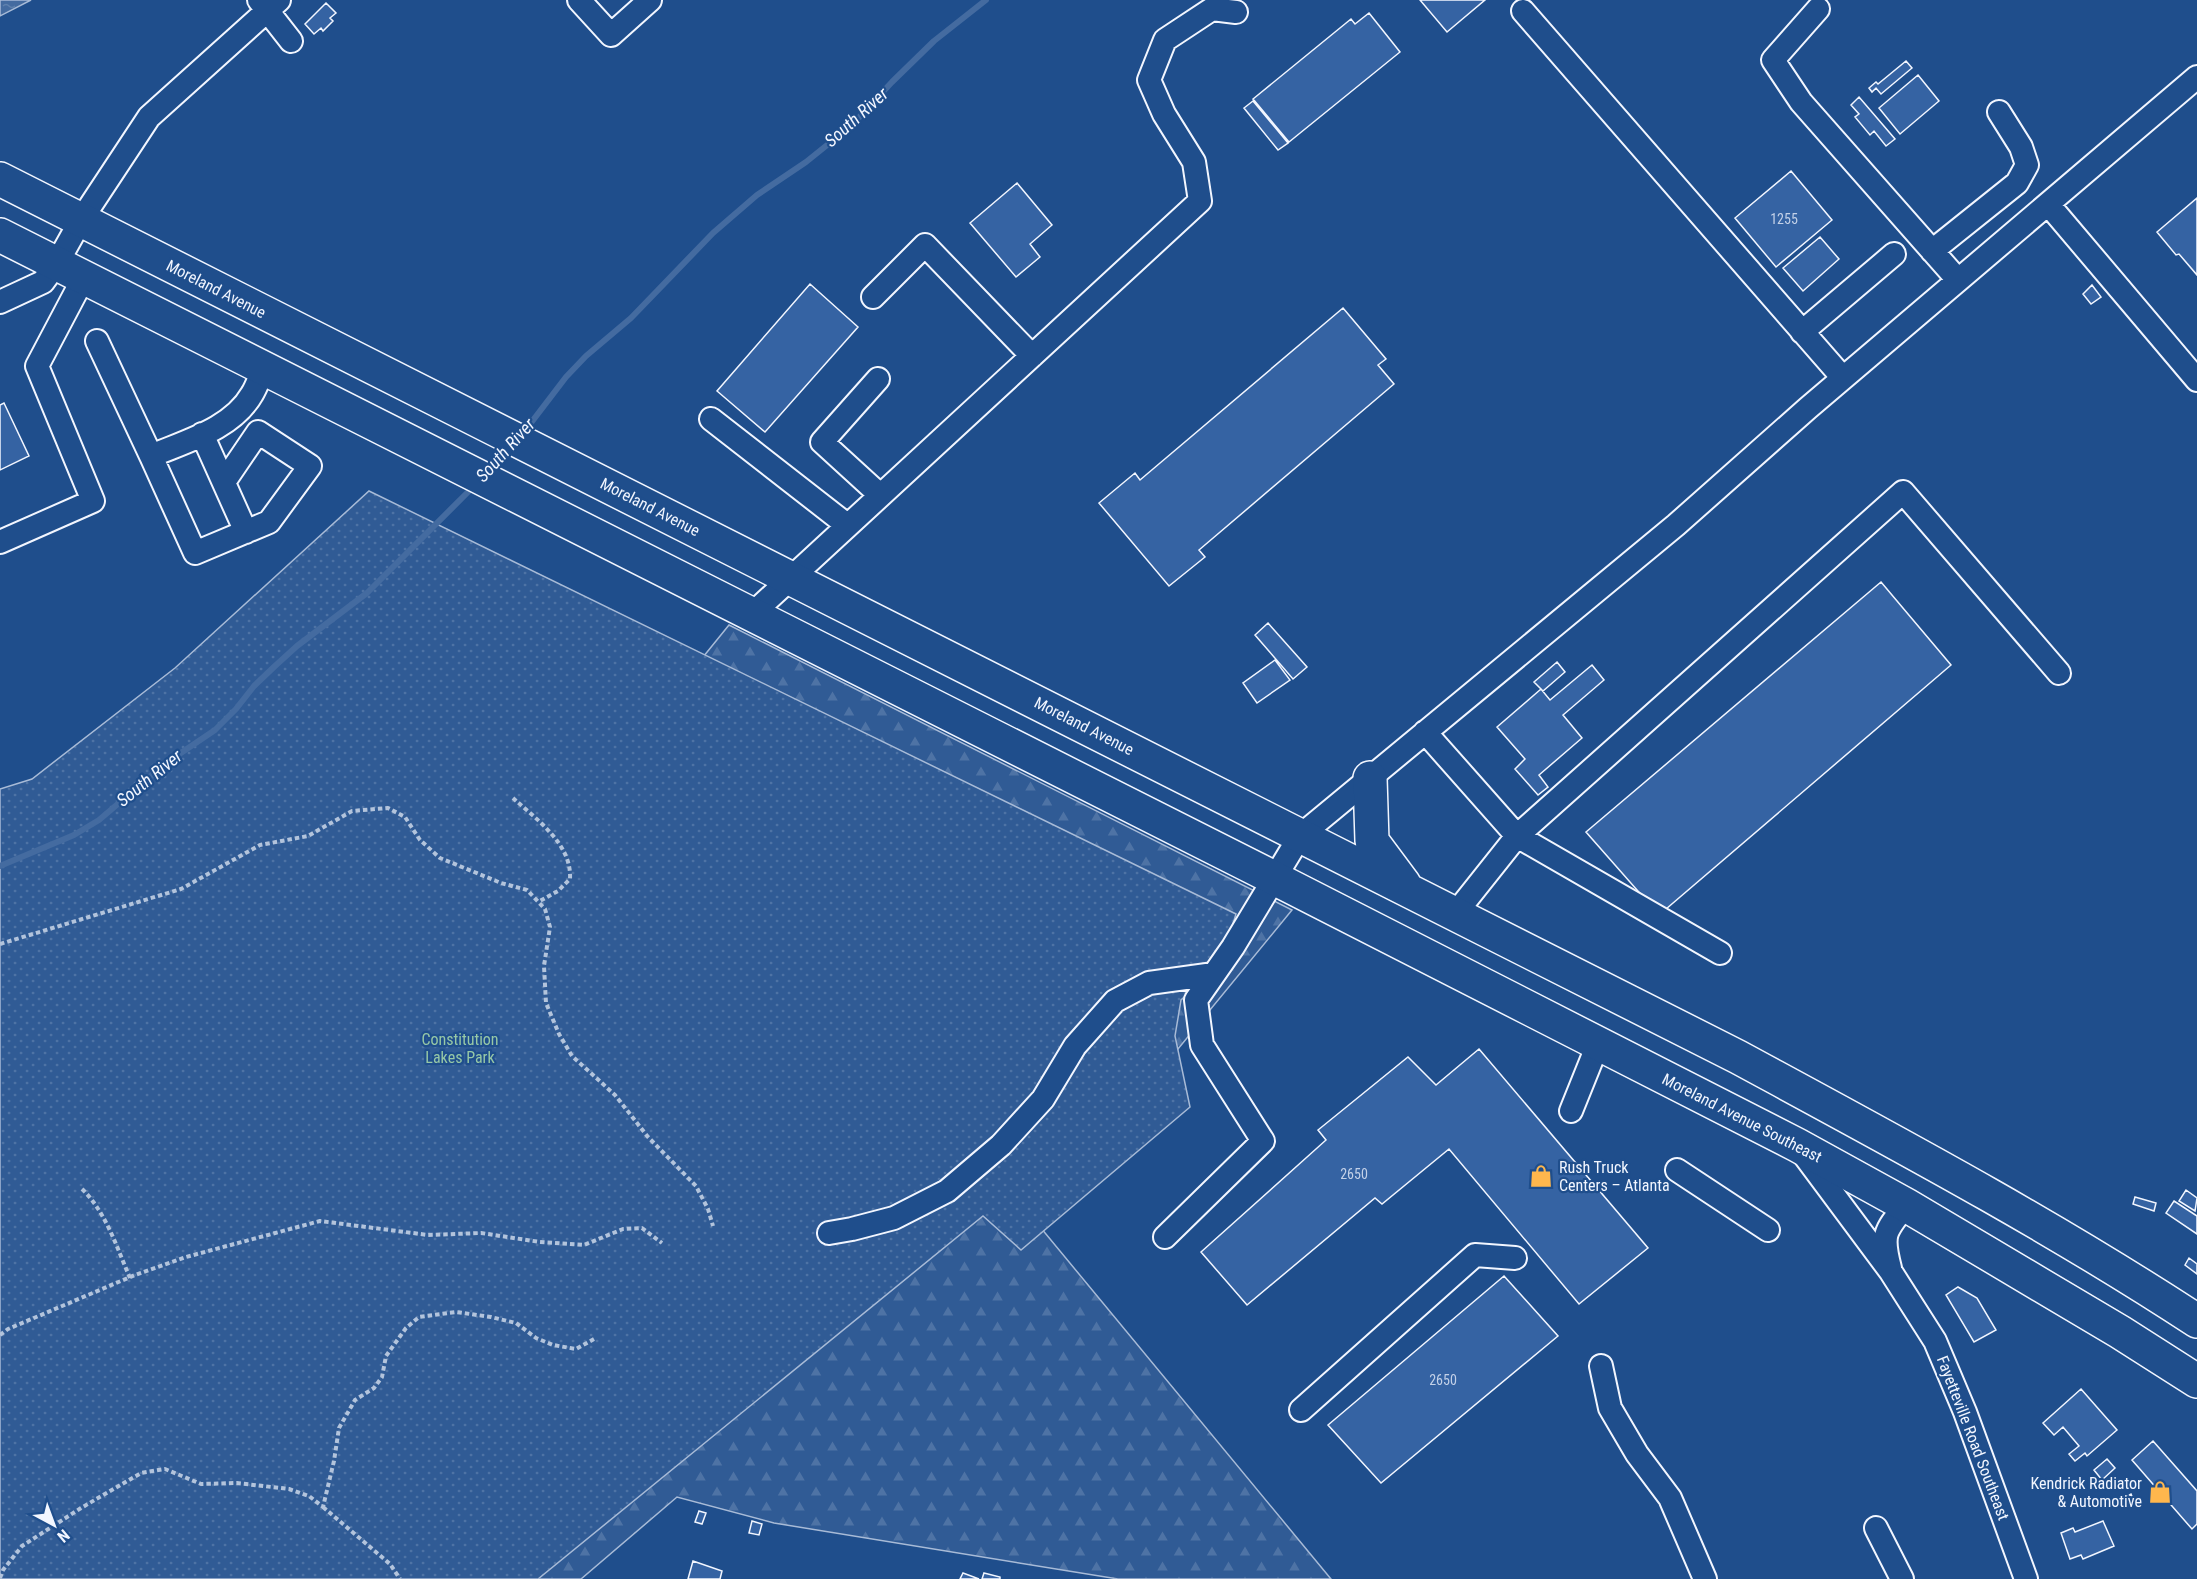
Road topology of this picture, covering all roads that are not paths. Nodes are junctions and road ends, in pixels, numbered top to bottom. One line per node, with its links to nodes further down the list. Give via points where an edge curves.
1 (579, 0): 2 (street, via 610,35)
2 (650, 0)
3 (269, 4): 7 (street); 12 (street, via 149,117)
4 (1818, 9): 14 (street, via 1773,60 1801,102)
5 (1524, 11): 20 (street)
6 (1236, 12): 22 (street, via 1212,9 1165,40 1149,80 1164,114 1194,162 1200,201)
7 (291, 41)
8 (2197, 77): 11 (street)
9 (1999, 112): 14 (street, via 2021,147 2027,165 2017,183)
10 (0, 179): 12 (highway, Moreland Avenue)
11 (2048, 204): 17 (street); 26 (street)
12 (81, 220): 16 (street); 35 (highway, Moreland Avenue)
13 (0, 235): 16 (highway)
14 (1932, 250): 17 (street)
15 (1894, 254): 20 (street)
16 (70, 270): 19 (street); 23 (highway); 34 (street, via 37,366 93,501)
17 (1958, 280): 24 (street)
18 (873, 297): 22 (street, via 925,245)
19 (0, 302)
20 (1802, 332): 24 (street)
21 (97, 341): 29 (street)
22 (1032, 356): 31 (street)
23 (264, 368): 28 (street, via 240,409); 36 (highway)
24 (1843, 378): 38 (street, via 1676,525)
25 (878, 379): 31 (street, via 822,442)
26 (2197, 380)
27 (711, 419): 32 (street)
28 (202, 434): 29 (street); 30 (street)
29 (151, 456): 33 (street, via 195,553)
30 (224, 482): 33 (street); 33 (street, via 258,432 310,465 269,522)
31 (880, 495): 32 (street)
32 (847, 525): 35 (street)
33 (246, 532)
34 (0, 542)
35 (790, 577): 36 (street); 40 (highway, Moreland Avenue)
36 (751, 615): 42 (highway)
37 (2059, 673): 41 (street, via 1903,492)
38 (1425, 732): 39 (street); 41 (street)
39 (1370, 778): 40 (street); 43 (highway, via 1372,841)
40 (1300, 836): 42 (street); 43 (highway)
41 (1517, 836): 44 (street); 45 (street)
42 (1274, 878): 46 (street); 47 (highway, Moreland Avenue Southeast)
43 (1408, 891): 44 (highway)
44 (1455, 915): 57 (highway, via 1738,1057 1936,1164)
45 (1720, 953)
46 (1214, 974): 53 (street, via 1149,983 1115,1001 1075,1046 1043,1099 1001,1144 947,1191 894,1218); 54 (street, via 1196,1000 1202,1045 1263,1141)
47 (1598, 1044): 48 (street); 49 (highway, Moreland Avenue Southeast)
48 (1571, 1111)
49 (1797, 1145): 51 (highway, Moreland Avenue Southeast); 56 (street, Fayetteville Road Southeast)
50 (1677, 1170): 52 (street)
51 (1906, 1205): 56 (street, Fayetteville Road Southeast, via 1886,1233); 59 (highway, Moreland Avenue Southeast)
52 (1768, 1230)
53 (829, 1233)
54 (1165, 1238)
55 (1515, 1258): 60 (street, via 1475,1255)
56 (1891, 1272): 64 (street, Fayetteville Road Southeast, via 1939,1351)
57 (2197, 1321)
58 (1601, 1366): 62 (street, via 1610,1408 1637,1454 1670,1498)
59 (2197, 1381)
60 (1301, 1410)
61 (1876, 1528): 63 (street)
62 (1702, 1578)
63 (1902, 1579)
64 (2026, 1579)

